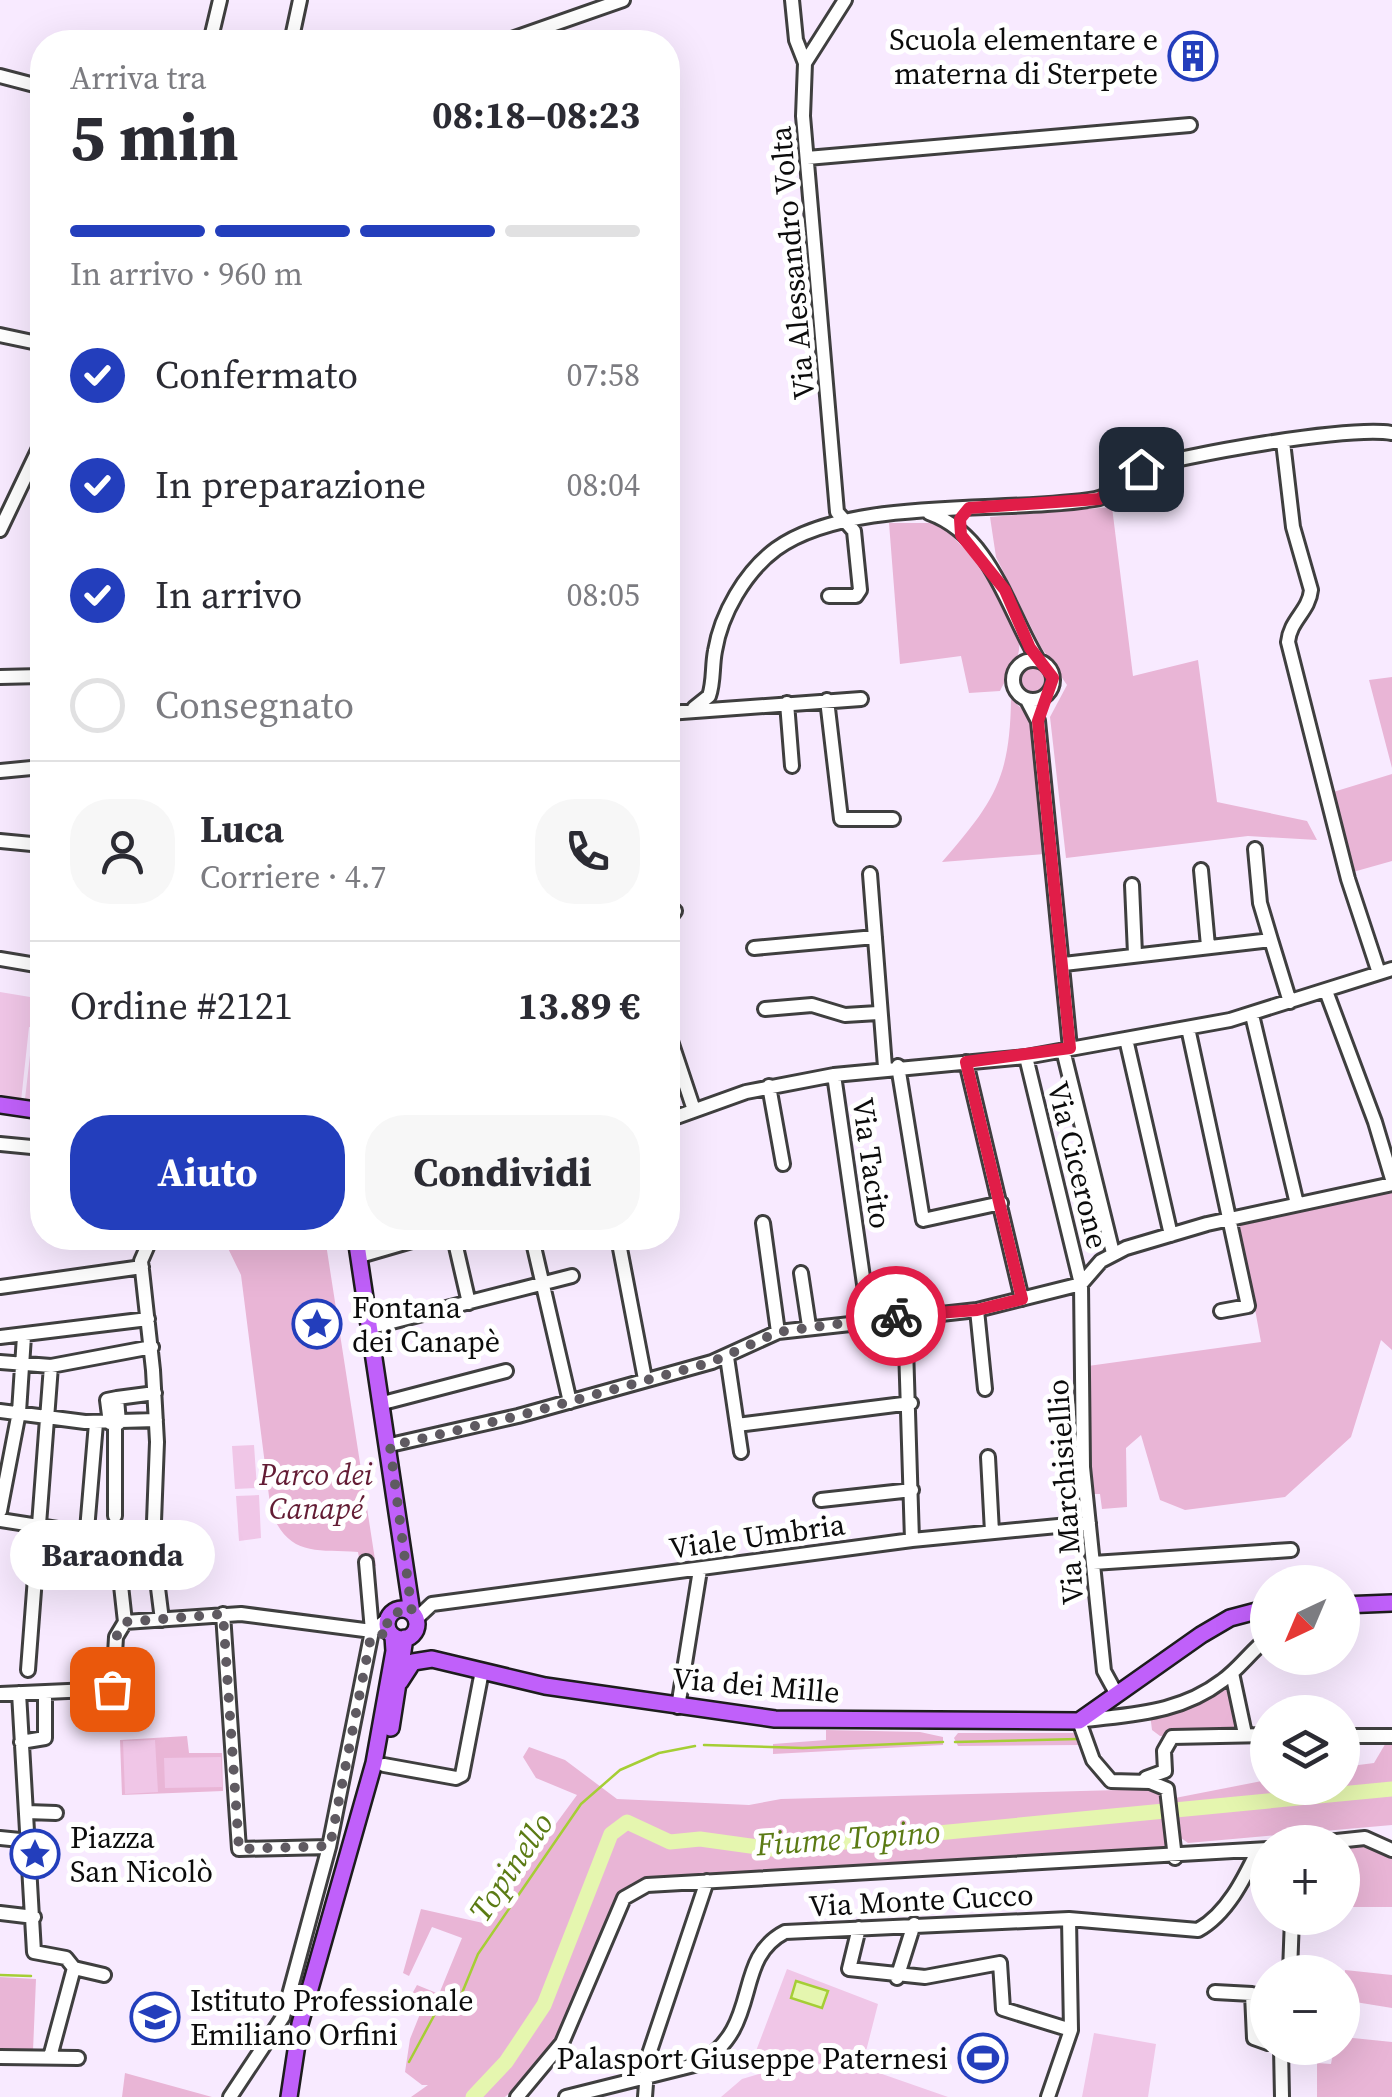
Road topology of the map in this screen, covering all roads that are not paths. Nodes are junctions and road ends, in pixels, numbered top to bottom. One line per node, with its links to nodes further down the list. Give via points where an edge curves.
1 (220, 0): 6 (street)
2 (300, 0): 7 (street)
3 (623, 0): 8 (street)
4 (792, 0): 9 (street, Via Alessandro Volta)
5 (845, 0): 9 (street)
6 (213, 30)
7 (294, 30)
8 (538, 30)
9 (805, 64): 13 (street, Via Alessandro Volta)
10 (0, 76): 11 (street)
11 (30, 84)
12 (1190, 125): 13 (street)
13 (807, 158): 20 (street, Via Alessandro Volta, via 837,512)
14 (0, 335): 15 (street)
15 (30, 341)
16 (1392, 433): 17 (street)
17 (1284, 442): 19 (street, via 1141,469 1099,499); 54 (street, via 1293,527 1311,576 1311,598 1289,626 1288,642 1348,879)
18 (30, 477): 21 (street)
19 (958, 515): 20 (street); 23 (street, via 961,535 1005,590)
20 (844, 521): 22 (street, Via Alessandro Volta, via 854,531 860,590 856,596); 33 (street, via 796,537 760,562 725,618 712,688)
21 (0, 530)
22 (829, 596)
23 (1026, 636): 24 (street); 25 (street)
24 (1038, 660): 25 (street); 28 (street, via 1052,672)
25 (1022, 663): 31 (street, via 1012,680)
26 (0, 676): 27 (street)
27 (30, 676)
28 (1047, 695): 31 (street); 35 (street)
29 (861, 699): 30 (street)
30 (827, 700): 32 (street); 39 (street, via 841,820)
31 (1027, 700): 35 (street)
32 (788, 703): 33 (street); 36 (street)
33 (694, 708): 34 (street)
34 (680, 710)
35 (1038, 721): 53 (street)
36 (792, 766)
37 (30, 768): 38 (street)
38 (0, 771)
39 (893, 819)
40 (0, 841): 41 (street)
41 (30, 844)
42 (1255, 849): 47 (street)
43 (1201, 870): 48 (street)
44 (870, 874): 46 (street)
45 (1132, 885): 50 (street)
46 (875, 937): 49 (street); 58 (street)
47 (1271, 940): 48 (street); 56 (street)
48 (1208, 946): 50 (street)
49 (754, 948)
50 (1135, 954): 53 (street)
51 (0, 959): 52 (street)
52 (30, 964)
53 (1064, 964): 62 (street)
54 (1387, 974): 55 (street)
55 (1326, 991): 56 (street); 76 (street)
56 (1290, 1002): 59 (street)
57 (765, 1009): 58 (street, via 812,1005 845,1015)
58 (878, 1013): 65 (street)
59 (1252, 1014): 60 (street); 78 (street)
60 (1188, 1028): 61 (street); 79 (street)
61 (1126, 1039): 62 (street); 81 (street)
62 (1066, 1049): 63 (street); 88 (street)
63 (1026, 1057): 64 (street); 94 (street, Via Cicerone)
64 (966, 1062): 65 (street); 77 (street)
65 (891, 1066): 67 (street); 77 (street, via 923,1220)
66 (680, 1068): 71 (street)
67 (834, 1074): 68 (street); 104 (street, Via Tacito)
68 (769, 1086): 71 (street); 75 (street)
69 (0, 1106): 70 (main road)
70 (30, 1110)
71 (694, 1110): 72 (street)
72 (680, 1115)
73 (0, 1144): 74 (street)
74 (30, 1147)
75 (783, 1164)
76 (1392, 1182): 78 (street)
77 (1001, 1204): 97 (street)
78 (1297, 1204): 79 (street)
79 (1233, 1218): 81 (street); 101 (street, via 1248,1306)
80 (764, 1222): 107 (street)
81 (1171, 1235): 88 (street)
82 (148, 1250): 90 (street)
83 (359, 1250): 89 (main road)
84 (381, 1250): 89 (street)
85 (457, 1250): 98 (street)
86 (535, 1250): 93 (street)
87 (620, 1250): 116 (street)
88 (1113, 1253): 94 (street)
89 (360, 1256): 106 (main road)
90 (142, 1267): 95 (street); 103 (street)
91 (801, 1274): 105 (street)
92 (572, 1276): 93 (street)
93 (542, 1284): 98 (street); 119 (street)
94 (1082, 1284): 96 (street); 100 (street, Via Marchisiellio)
95 (0, 1287)
96 (1053, 1292): 97 (street); 100 (street)
97 (1022, 1299): 99 (street)
98 (468, 1304): 106 (street)
99 (977, 1310): 102 (street); 117 (street)
100 (1081, 1311): 136 (street, Via Marchisiellio)
101 (1221, 1312)
102 (906, 1315): 104 (street); 121 (street)
103 (148, 1319): 108 (street); 110 (street)
104 (869, 1319): 105 (street)
105 (809, 1326): 107 (street)
106 (372, 1327): 120 (main road)
107 (778, 1332): 111 (street)
108 (24, 1336): 109 (street); 113 (street)
109 (0, 1337)
110 (152, 1347): 114 (street); 118 (street)
111 (728, 1357): 116 (street); 127 (street)
112 (0, 1362): 113 (street)
113 (24, 1365): 114 (street); 123 (street)
114 (51, 1366): 124 (street)
115 (506, 1371): 120 (street)
116 (644, 1379): 119 (street)
117 (985, 1388)
118 (155, 1394): 125 (street); 126 (street, via 117,1398)
119 (570, 1402): 128 (street)
120 (383, 1403): 128 (main road)
121 (910, 1403): 127 (street); 131 (street)
122 (0, 1412): 123 (street)
123 (19, 1412): 124 (street); 133 (street)
124 (48, 1418): 126 (street); 137 (street)
125 (156, 1420): 126 (street); 144 (street)
126 (110, 1423): 134 (street); 138 (street)
127 (737, 1425): 129 (street)
128 (390, 1446): 142 (main road)
129 (741, 1452)
130 (988, 1457): 139 (street)
131 (912, 1490): 132 (street); 140 (street)
132 (820, 1500)
133 (0, 1511)
134 (114, 1516)
135 (0, 1520): 137 (street)
136 (1089, 1523): 139 (street, Viale Umbria); 146 (street, Via Marchisiellio)
137 (41, 1524): 138 (street); 160 (street)
138 (86, 1530): 141 (street)
139 (992, 1532): 140 (street, Viale Umbria)
140 (912, 1540): 147 (street, Viale Umbria)
141 (114, 1541): 144 (street); 155 (street)
142 (403, 1541): 148 (main road); 156 (main road)
143 (1291, 1550): 146 (street)
144 (156, 1556): 154 (street)
145 (366, 1562): 157 (street)
146 (1093, 1563): 165 (street, Via Marchisiellio, via 1104,1670)
147 (700, 1570): 149 (street, Viale Umbria); 168 (street)
148 (408, 1575): 149 (street, via 423,1601); 156 (main road)
149 (432, 1604): 156 (street)
150 (1392, 1604): 151 (main road)
151 (1360, 1605)
152 (1250, 1613): 165 (main road, via 1200,1634)
153 (223, 1614): 154 (street); 157 (street, via 307,1619); 183 (street, via 239,1849)
154 (162, 1620): 155 (street)
155 (125, 1622): 167 (street, via 116,1637 112,1689)
156 (401, 1626): 157 (street); 159 (main road); 163 (main road); 202 (main road, via 374,1763)
157 (371, 1633): 183 (street)
158 (1250, 1656): 162 (street)
159 (432, 1659): 161 (main road, Via dei Mille); 163 (main road, via 413,1662)
160 (28, 1670)
161 (482, 1671): 168 (main road, Via dei Mille); 175 (street, via 462,1774)
162 (1232, 1673): 169 (street, via 1181,1705); 170 (street)
163 (400, 1682): 175 (main road)
164 (24, 1692): 166 (street); 167 (street); 174 (street)
165 (1116, 1693): 169 (main road)
166 (0, 1694)
167 (44, 1694): 174 (street, via 45,1738)
168 (678, 1707): 169 (main road, Via dei Mille, via 775,1719)
169 (1079, 1721): 176 (street, via 1093,1760)
170 (1245, 1734): 171 (street); 176 (street, via 1172,1737 1164,1751 1165,1771)
171 (1250, 1734)
172 (1360, 1736): 173 (street)
173 (1392, 1736)
174 (21, 1742): 177 (street)
175 (384, 1765): 202 (main road, via 332,1958)
176 (1114, 1783): 185 (street, via 1150,1782 1167,1789)
177 (26, 1812): 178 (street); 181 (street)
178 (56, 1813)
179 (0, 1838): 181 (street)
180 (1360, 1839): 182 (street)
181 (30, 1841): 189 (street)
182 (1390, 1845)
183 (330, 1846): 205 (street, via 284,2017)
184 (1250, 1850): 185 (street)
185 (1175, 1858): 187 (street)
186 (1250, 1870): 190 (street, Via Monte Cucco, via 1198,1930)
187 (706, 1882): 204 (street, via 648,2057); 207 (street, via 648,1884 624,1898 562,2043)
188 (0, 1914): 189 (street)
189 (34, 1916): 193 (street, via 34,1952 66,1958)
190 (1069, 1918): 191 (street, Via Monte Cucco); 198 (street)
191 (914, 1924): 192 (street, Via Monte Cucco); 195 (street)
192 (859, 1928): 195 (street, via 849,1969); 204 (street, Via Monte Cucco, via 772,1938 726,2043 698,2064)
193 (74, 1968): 194 (street); 199 (street)
194 (104, 1976)
195 (898, 1978): 198 (street, via 1000,1963 1003,2009)
196 (1215, 1992): 197 (street)
197 (1250, 1994)
198 (1071, 2030): 210 (street)
199 (50, 2056): 200 (street); 201 (street)
200 (0, 2057)
201 (78, 2058)
202 (295, 2060): 206 (main road)
203 (1281, 2065): 211 (street)
204 (648, 2077): 208 (street, Via Monte Cucco); 209 (street)
205 (230, 2097)
206 (290, 2097)
207 (517, 2097)
208 (566, 2097)
209 (645, 2097)
210 (1048, 2097)
211 (1282, 2097)

